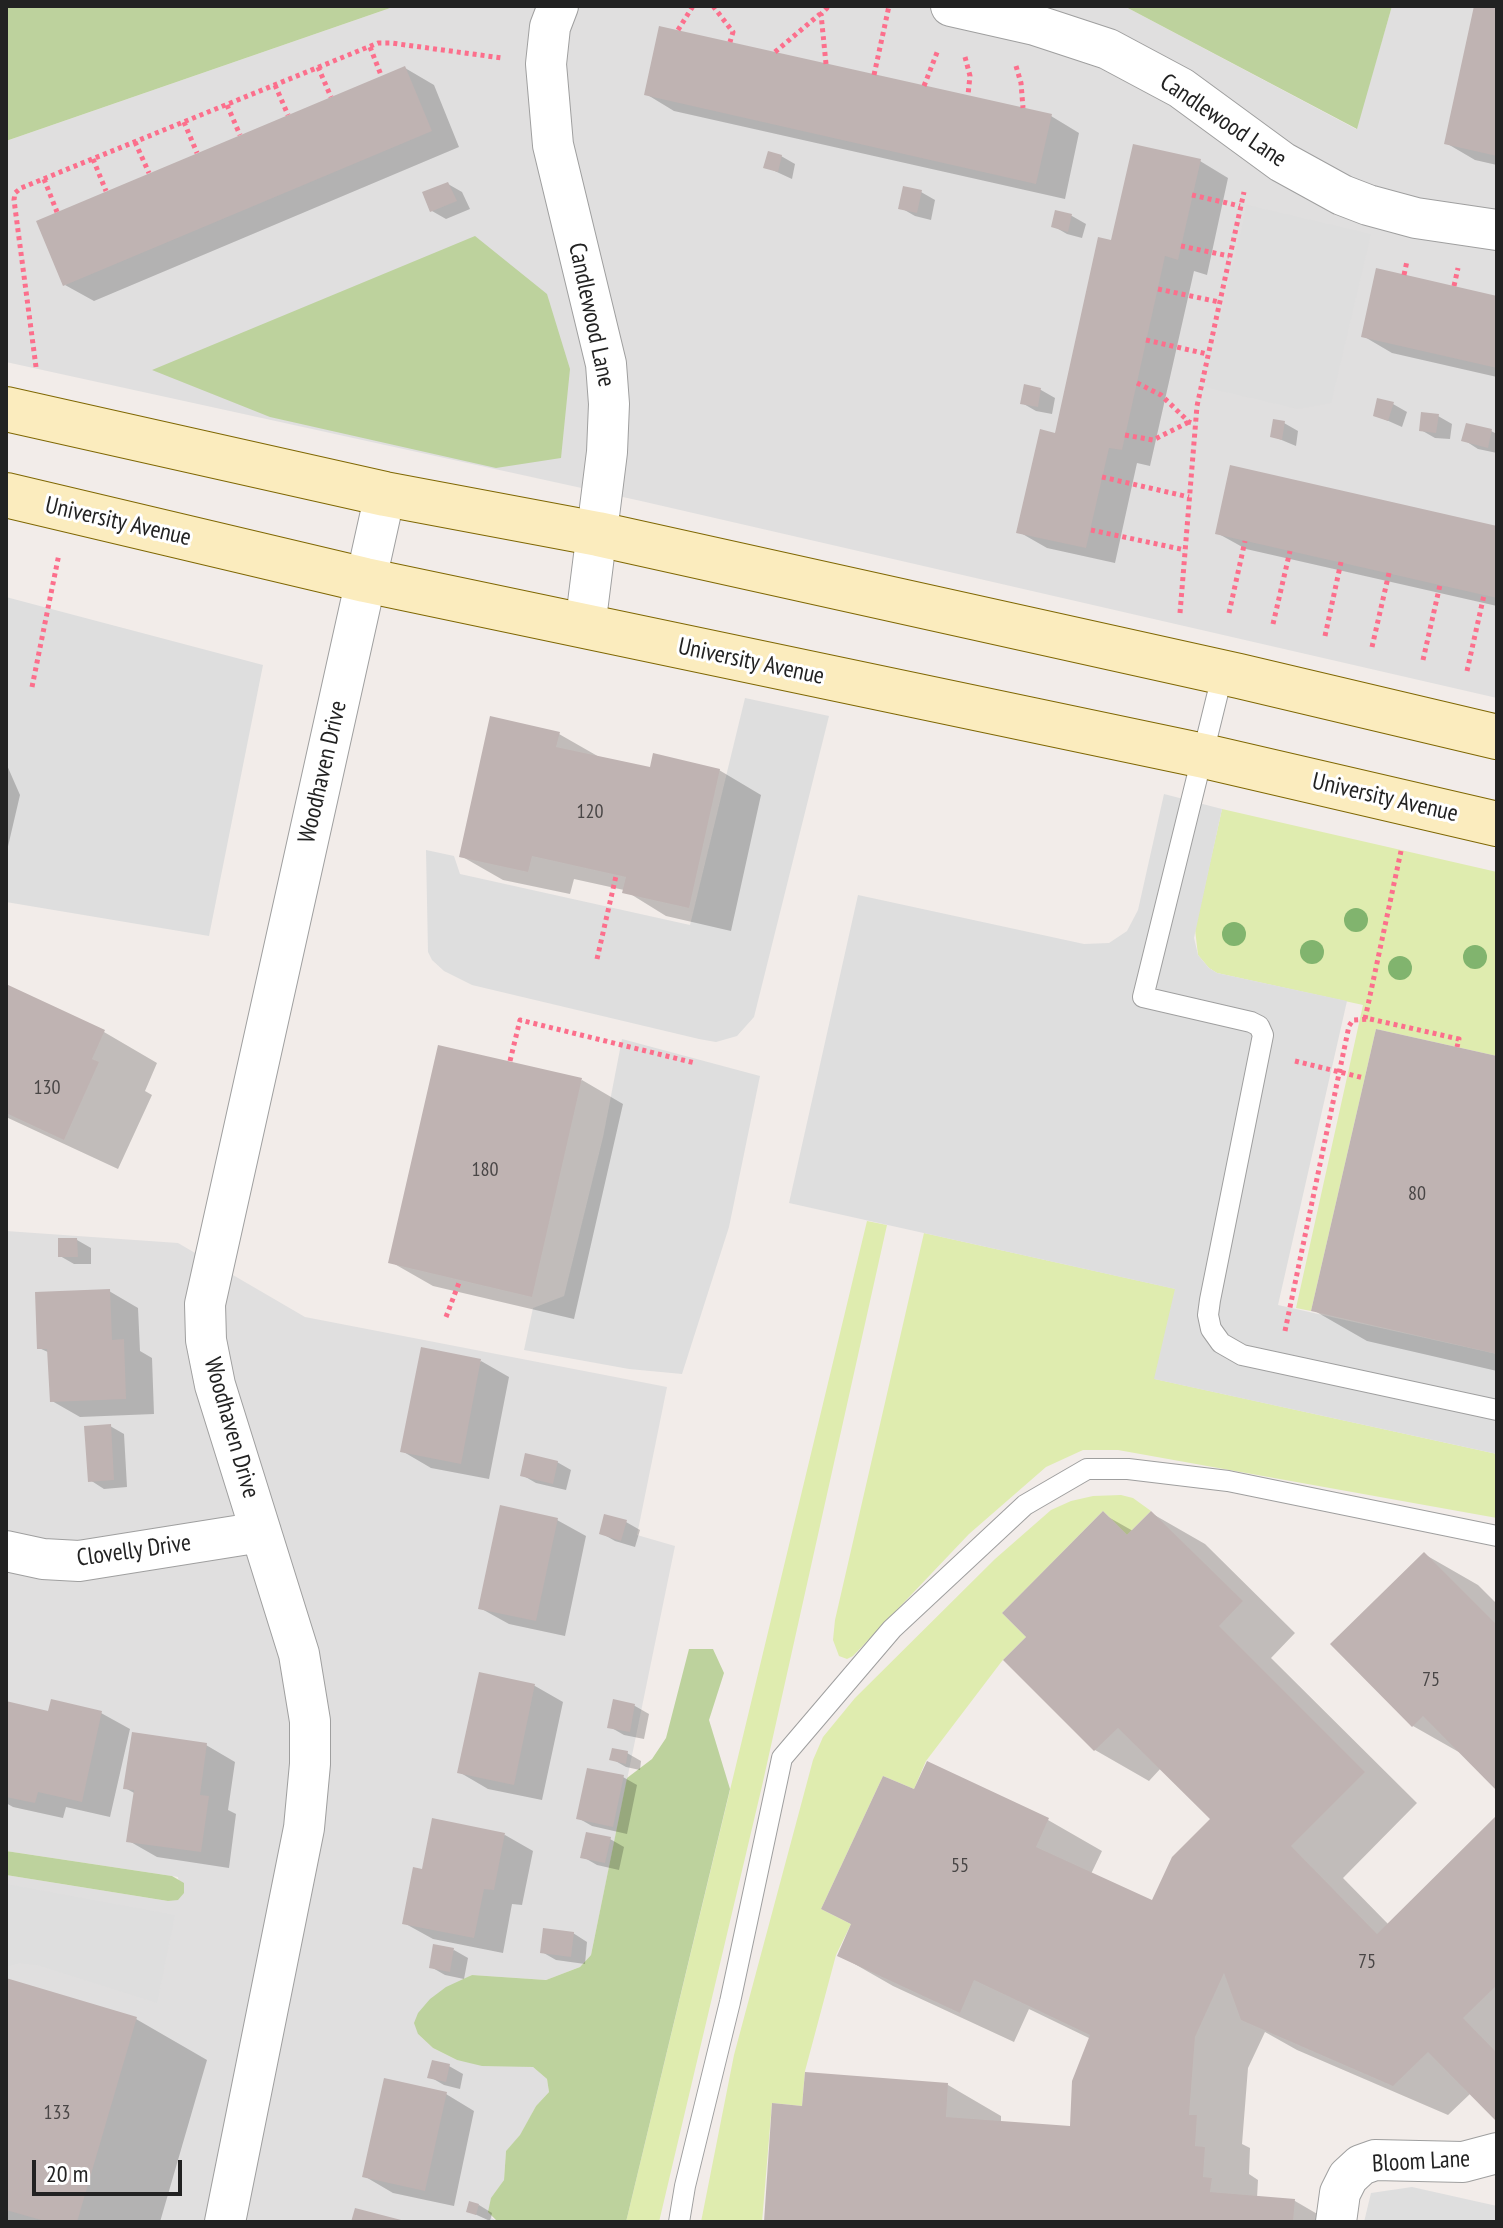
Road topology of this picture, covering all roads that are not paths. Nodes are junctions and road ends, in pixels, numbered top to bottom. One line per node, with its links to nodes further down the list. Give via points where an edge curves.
1 (558, 6): 7 (street, Candlewood Lane, via 546,64 553,145 606,364 607,452)
2 (951, 6): 3 (street, Candlewood Lane, via 1108,49 1181,88 1312,180 1368,205)
3 (1497, 230)
4 (24, 413): 5 (main road)
5 (385, 494): 7 (main road); 8 (street, Woodhaven Drive)
6 (6, 495): 8 (main road, University Avenue)
7 (598, 534): 9 (street, Candlewood Lane); 10 (main road)
8 (365, 580): 9 (main road, University Avenue); 15 (street, Woodhaven Drive, via 205,1304 209,1360)
9 (585, 627): 12 (main road, University Avenue)
10 (1223, 672): 11 (main road); 12 (lane)
11 (1497, 737)
12 (1204, 756): 13 (main road, University Avenue); 14 (lane, via 1143,997 1251,1022 1263,1035 1208,1315 1211,1329 1221,1343 1242,1355)
13 (1497, 824)
14 (1497, 1410)
15 (261, 1532): 17 (street, Clovelly Drive, via 79,1561); 19 (street, Woodhaven Drive, via 299,1654 310,1721 310,1764 304,1828)
16 (1497, 1536): 20 (lane, via 1228,1481 1128,1469 1087,1469 1025,1505 892,1629 782,1758)
17 (6, 1551)
18 (1497, 2153): 21 (street, Bloom Lane, via 1463,2162 1375,2160 1361,2165 1340,2193)
19 (225, 2222)
20 (679, 2222)
21 (1336, 2222)

